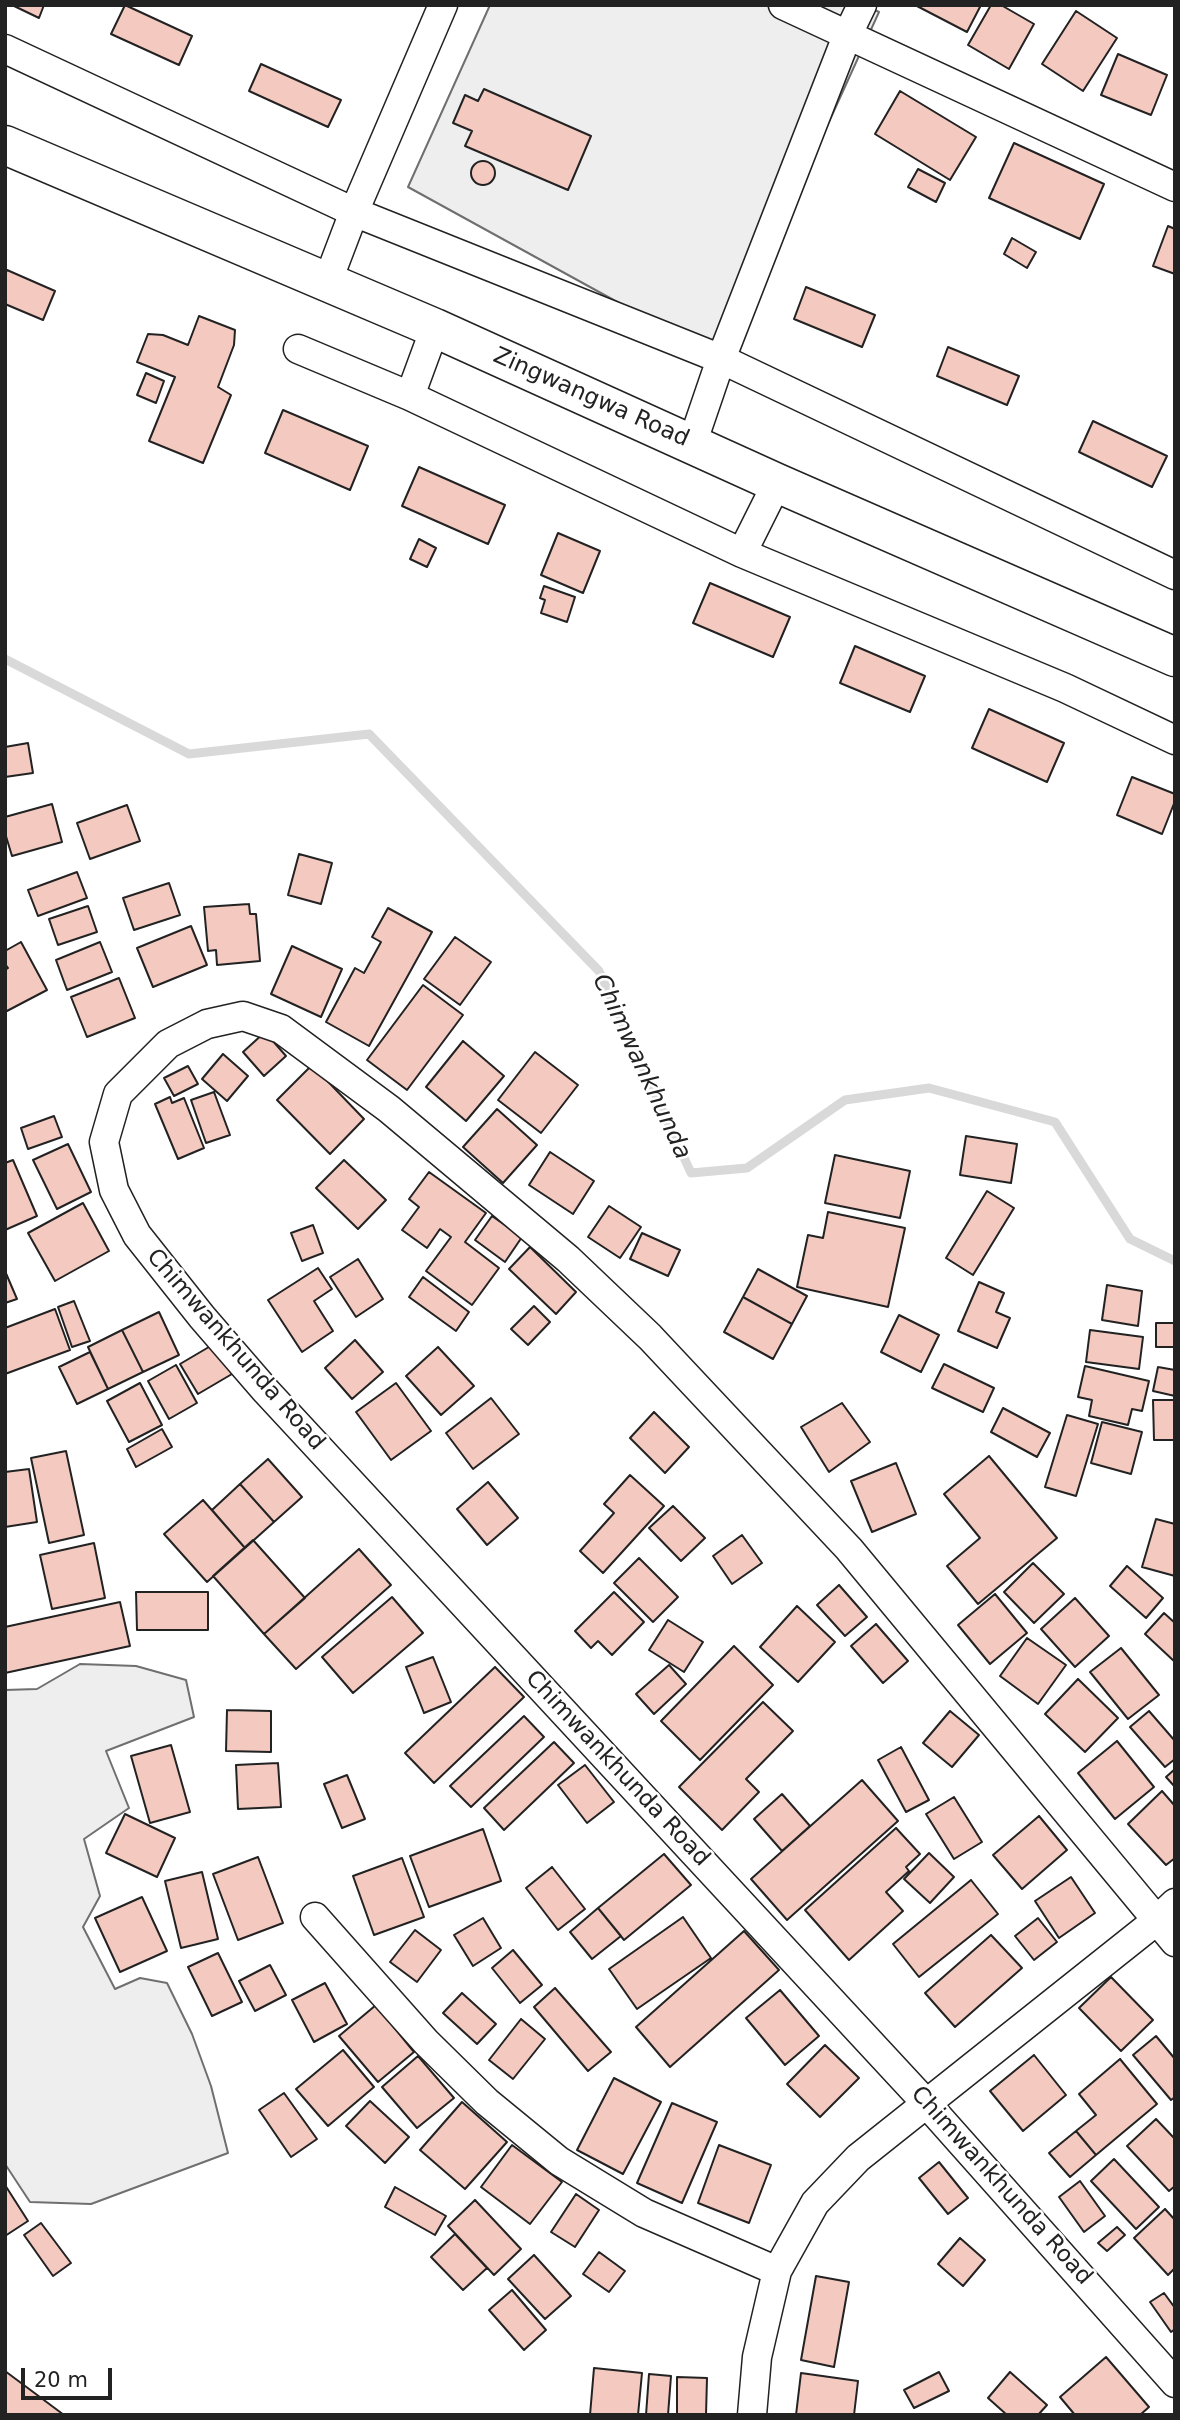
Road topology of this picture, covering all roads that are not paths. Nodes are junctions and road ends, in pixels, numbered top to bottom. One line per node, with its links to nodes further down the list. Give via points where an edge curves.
1 (443, 5): 8 (street)
2 (783, 5): 4 (street)
3 (862, 5): 4 (street)
4 (847, 36): 7 (street); 12 (street)
5 (5, 49): 8 (street)
6 (5, 145): 9 (street, Zingwangwa Road)
7 (1175, 187)
8 (354, 212): 9 (street); 12 (street)
9 (327, 283): 10 (street, Zingwangwa Road)
10 (435, 328): 13 (street); 14 (street, Zingwangwa Road)
11 (298, 349): 13 (street)
12 (721, 359): 14 (street); 17 (street)
13 (410, 396): 16 (street)
14 (692, 444): 15 (street, Zingwangwa Road)
15 (777, 483): 16 (street); 18 (street, Zingwangwa Road)
16 (742, 553): 19 (street, via 1065,688)
17 (1175, 575)
18 (1175, 657)
19 (1175, 740)
20 (1165, 1912): 22 (street, Chimwankhunda Road); 23 (street); 23 (street, Chimwankhunda Road, via 849,1549 650,1337 568,1259 389,1109 281,1029 243,1016 207,1024 169,1044 118,1094 104,1142 114,1190 137,1235 266,1391)
21 (315, 1917): 24 (street, via 435,2051 486,2102 559,2161 644,2213)
22 (1175, 1942)
23 (926, 2103): 24 (street, via 858,2158 815,2203); 25 (street, Chimwankhunda Road)
24 (777, 2271): 26 (street, via 757,2357)
25 (1175, 2383)
26 (752, 2415)

